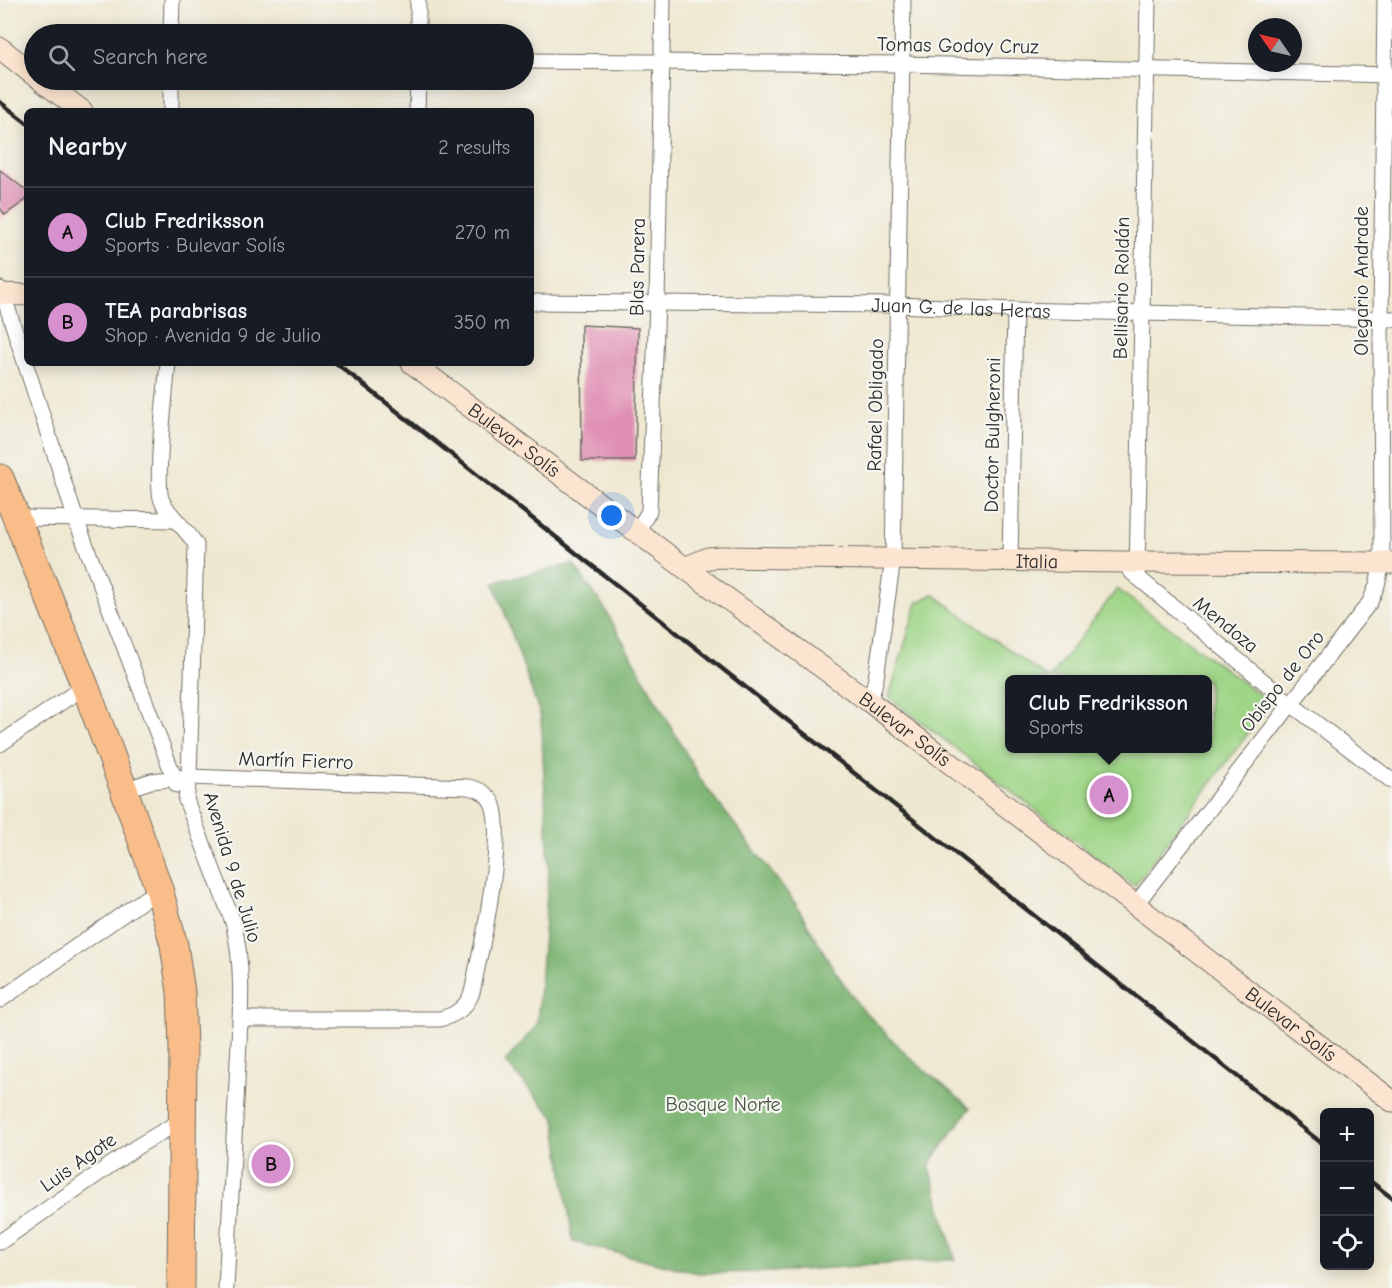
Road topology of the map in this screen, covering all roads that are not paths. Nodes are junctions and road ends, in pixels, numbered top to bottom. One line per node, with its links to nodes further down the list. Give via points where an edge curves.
1 (172, 0): 7 (street)
2 (418, 0): 8 (street)
3 (663, 0): 12 (street, Blas Parera)
4 (903, 0): 13 (street, Rafael Obligado)
5 (1148, 0): 14 (street, Bellisario Roldán)
6 (1385, 0): 15 (street, Olegario Andrade)
7 (171, 24)
8 (418, 24)
9 (0, 48): 11 (street)
10 (534, 61): 12 (street, Tomas Godoy Cruz)
11 (24, 63)
12 (662, 63): 13 (street, Tomas Godoy Cruz); 25 (street, Blas Parera)
13 (901, 64): 14 (street, Tomas Godoy Cruz); 26 (street, Rafael Obligado)
14 (1146, 71): 15 (street, Tomas Godoy Cruz); 28 (street, Bellisario Roldán)
15 (1387, 74): 29 (street, Olegario Andrade)
16 (54, 90): 19 (street)
17 (171, 90): 20 (street)
18 (418, 90): 21 (street)
19 (78, 108)
20 (171, 108)
21 (417, 108)
22 (1, 292): 23 (street); 30 (street)
23 (24, 295)
24 (534, 302): 25 (street, Juan G. de las Heras)
25 (657, 303): 26 (street, Juan G. de las Heras); 38 (street, Blas Parera, via 649,511)
26 (897, 305): 27 (street, Juan G. de las Heras); 39 (street, Rafael Obligado)
27 (1015, 310): 28 (street, Juan G. de las Heras); 40 (street, Doctor Bulgheroni)
28 (1142, 314): 29 (street, Juan G. de las Heras); 42 (street, Bellisario Roldán)
29 (1387, 319): 41 (street, Olegario Andrade)
30 (24, 362)
31 (25, 366): 36 (street)
32 (168, 366): 37 (street, Avenida 9 de Julio, via 158,490)
33 (416, 366): 38 (street, Bulevar Solís)
34 (0, 478): 35 (highway)
35 (8, 518): 36 (street); 44 (highway)
36 (76, 520): 37 (street); 48 (street)
37 (176, 520): 48 (street, Avenida 9 de Julio, via 196,545)
38 (638, 532): 43 (street, Bulevar Solís)
39 (893, 558): 40 (street, Italia); 43 (street, Italia, via 720,557); 45 (street, Rafael Obligado)
40 (1010, 561): 42 (street, Italia)
41 (1387, 563): 42 (street, Italia); 46 (street, Obispo de Oro, via 1370,602)
42 (1132, 567): 46 (street, Mendoza)
43 (685, 568): 45 (street, Bulevar Solís)
44 (85, 686): 47 (street); 50 (highway)
45 (870, 702): 52 (street, Bulevar Solís)
46 (1291, 704): 49 (street, Mendoza); 52 (street, Obispo de Oro)
47 (0, 744)
48 (181, 778): 50 (street, Martín Fierro); 54 (street, Avenida 9 de Julio, via 233,922); 54 (street, Martín Fierro, via 468,787 486,794 492,804 496,821 485,934 471,996 462,1009 440,1019)
49 (1392, 781)
50 (124, 789): 51 (highway)
51 (159, 889): 53 (street); 56 (highway, via 181,992)
52 (1136, 904): 55 (street, Bulevar Solís)
53 (0, 1000)
54 (240, 1019): 59 (street, Avenida 9 de Julio)
55 (1392, 1101)
56 (182, 1120): 57 (street, Luis Agote); 58 (highway)
57 (0, 1242)
58 (181, 1288)
59 (226, 1288)

